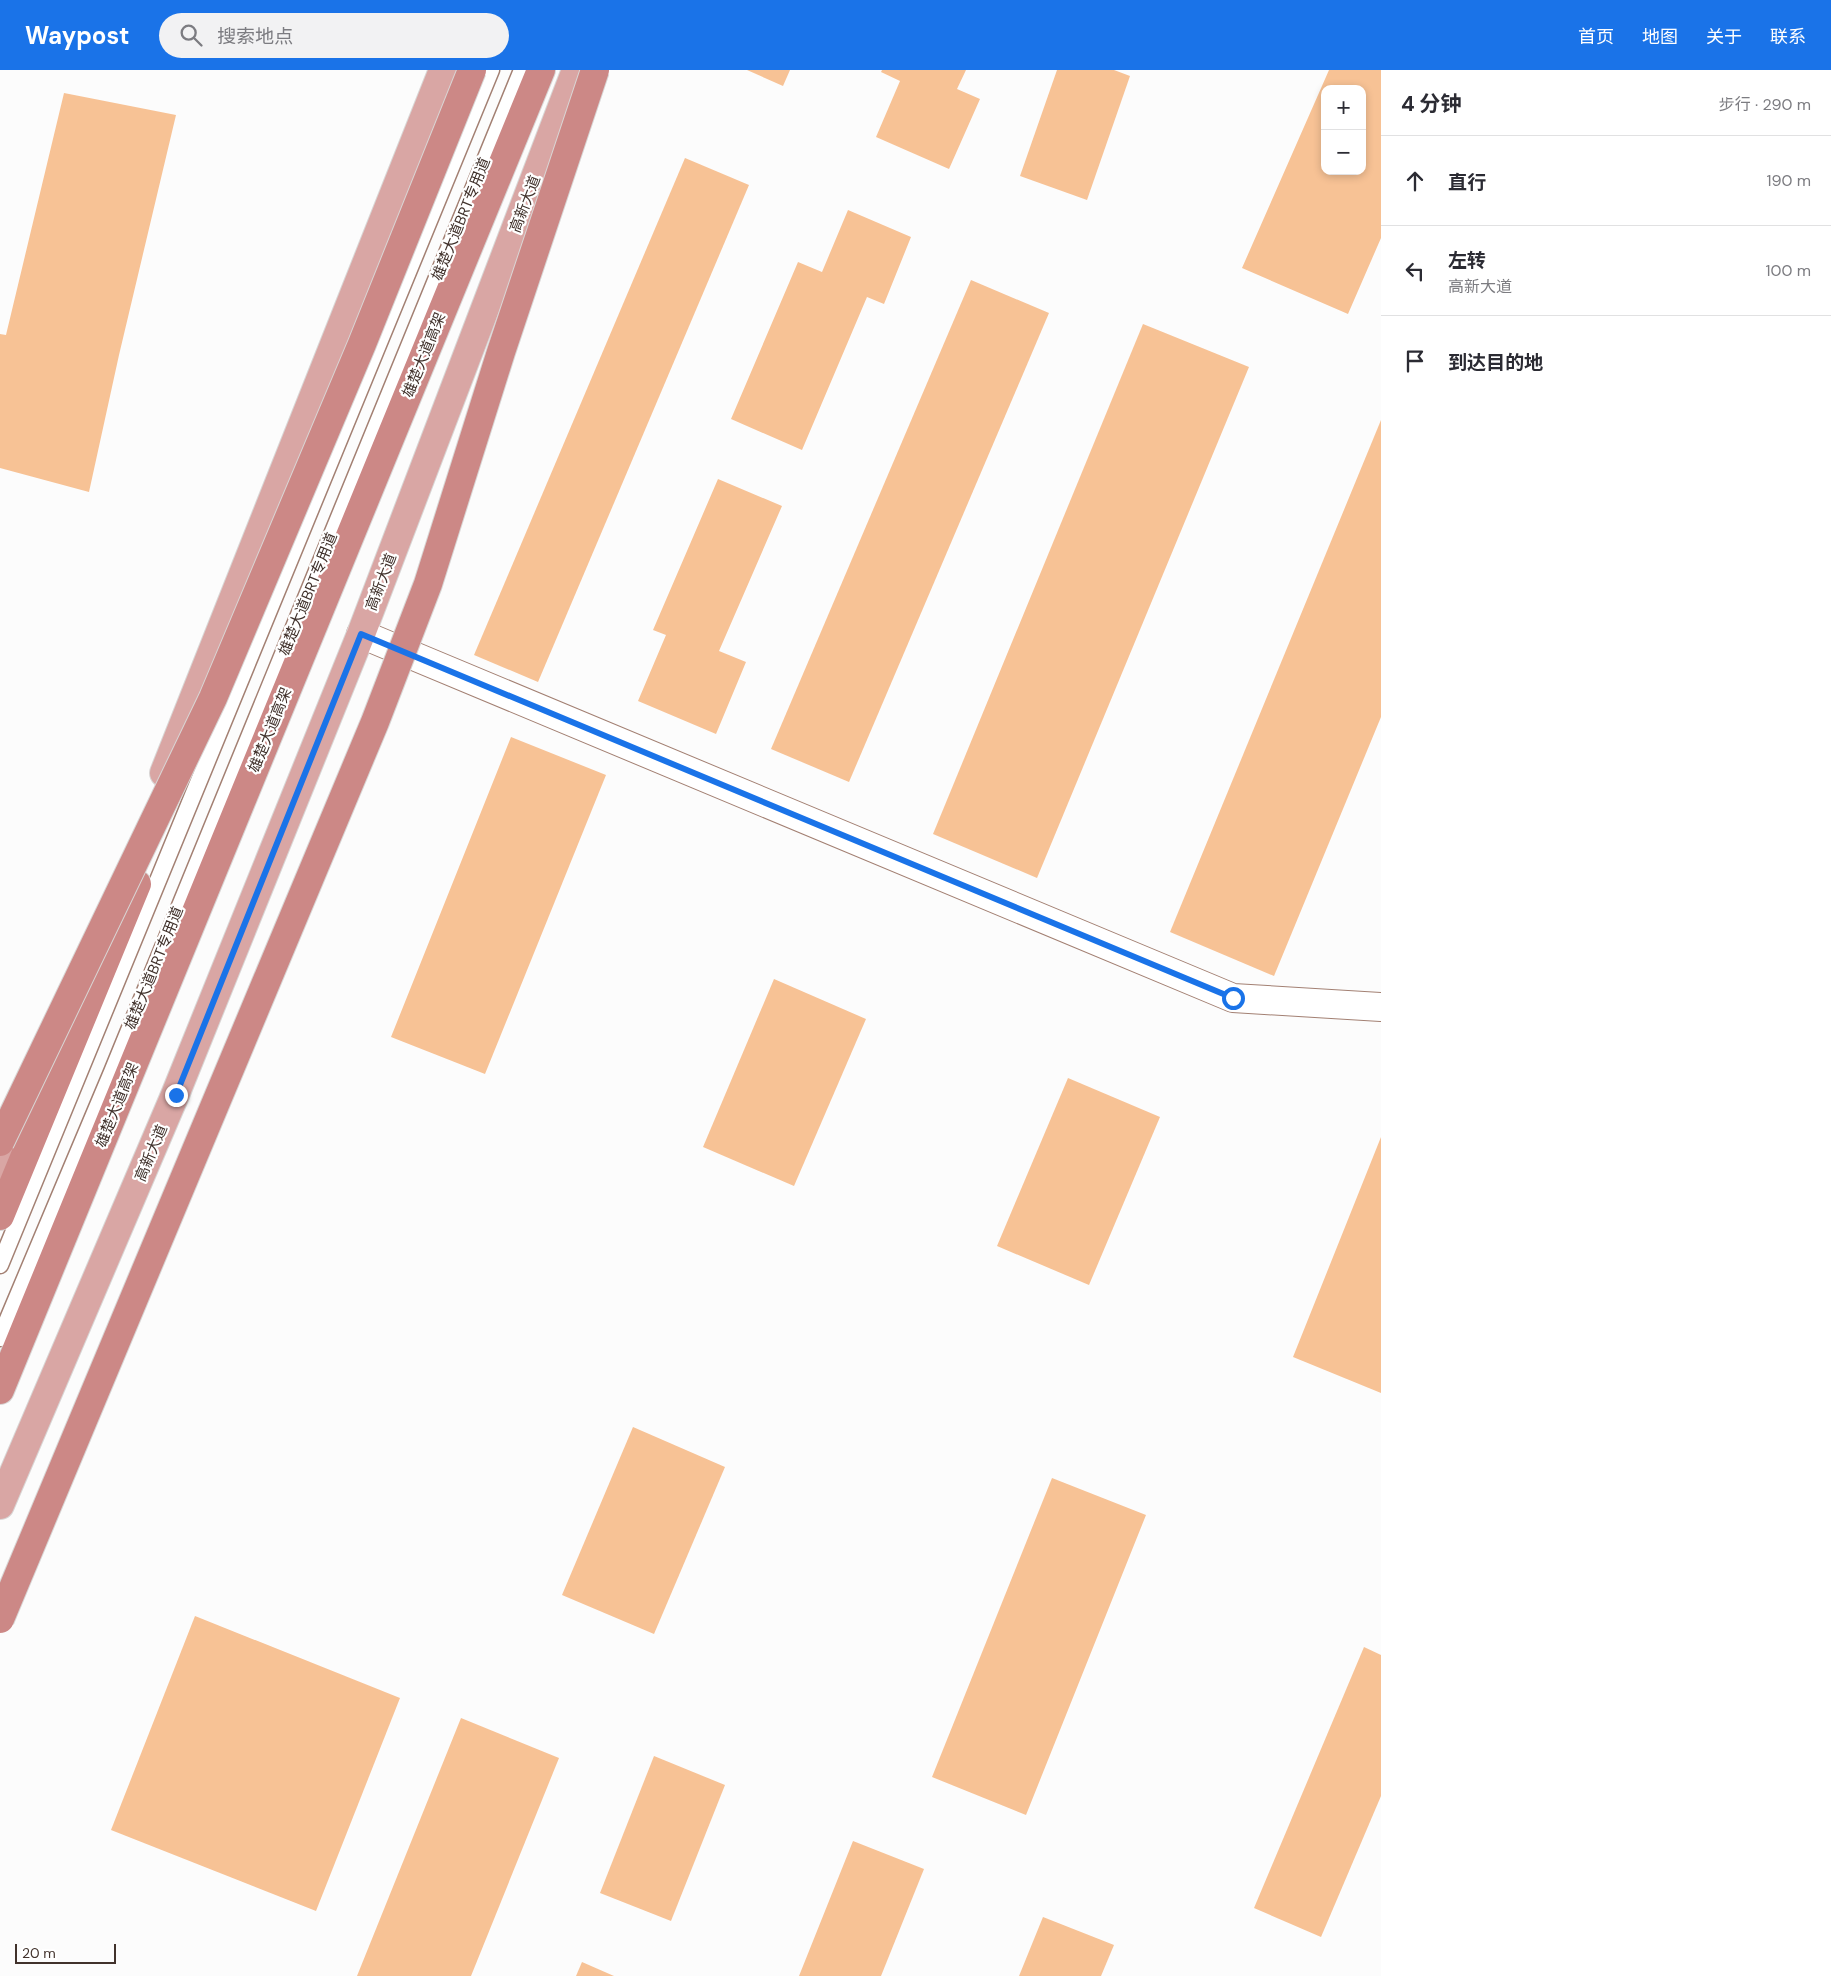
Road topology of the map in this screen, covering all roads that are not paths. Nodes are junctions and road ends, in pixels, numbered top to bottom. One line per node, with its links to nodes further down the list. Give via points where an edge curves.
1 (443, 70): 12 (main road, via 198,692)
2 (472, 70): 9 (highway, bridge, via 362,344)
3 (491, 70): 14 (lane, 雄楚大道BRT专用道)
4 (522, 70): 16 (lane, 雄楚大道BRT专用道)
5 (541, 70): 15 (highway, 雄楚大道高架)
6 (576, 70): 8 (main road, 高新大道)
7 (595, 70): 20 (highway, bridge, via 421,602 337,814)
8 (361, 634): 10 (street, via 1233,998); 19 (main road, 高新大道, via 176,1095)
9 (213, 698): 11 (highway, bridge); 13 (highway, bridge)
10 (1381, 1007)
11 (0, 1142)
12 (0, 1173)
13 (0, 1216)
14 (0, 1265)
15 (46, 1281): 17 (highway, 雄楚大道高架); 18 (highway)
16 (0, 1338)
17 (0, 1390)
18 (0, 1405)
19 (0, 1505)
20 (0, 1619)

